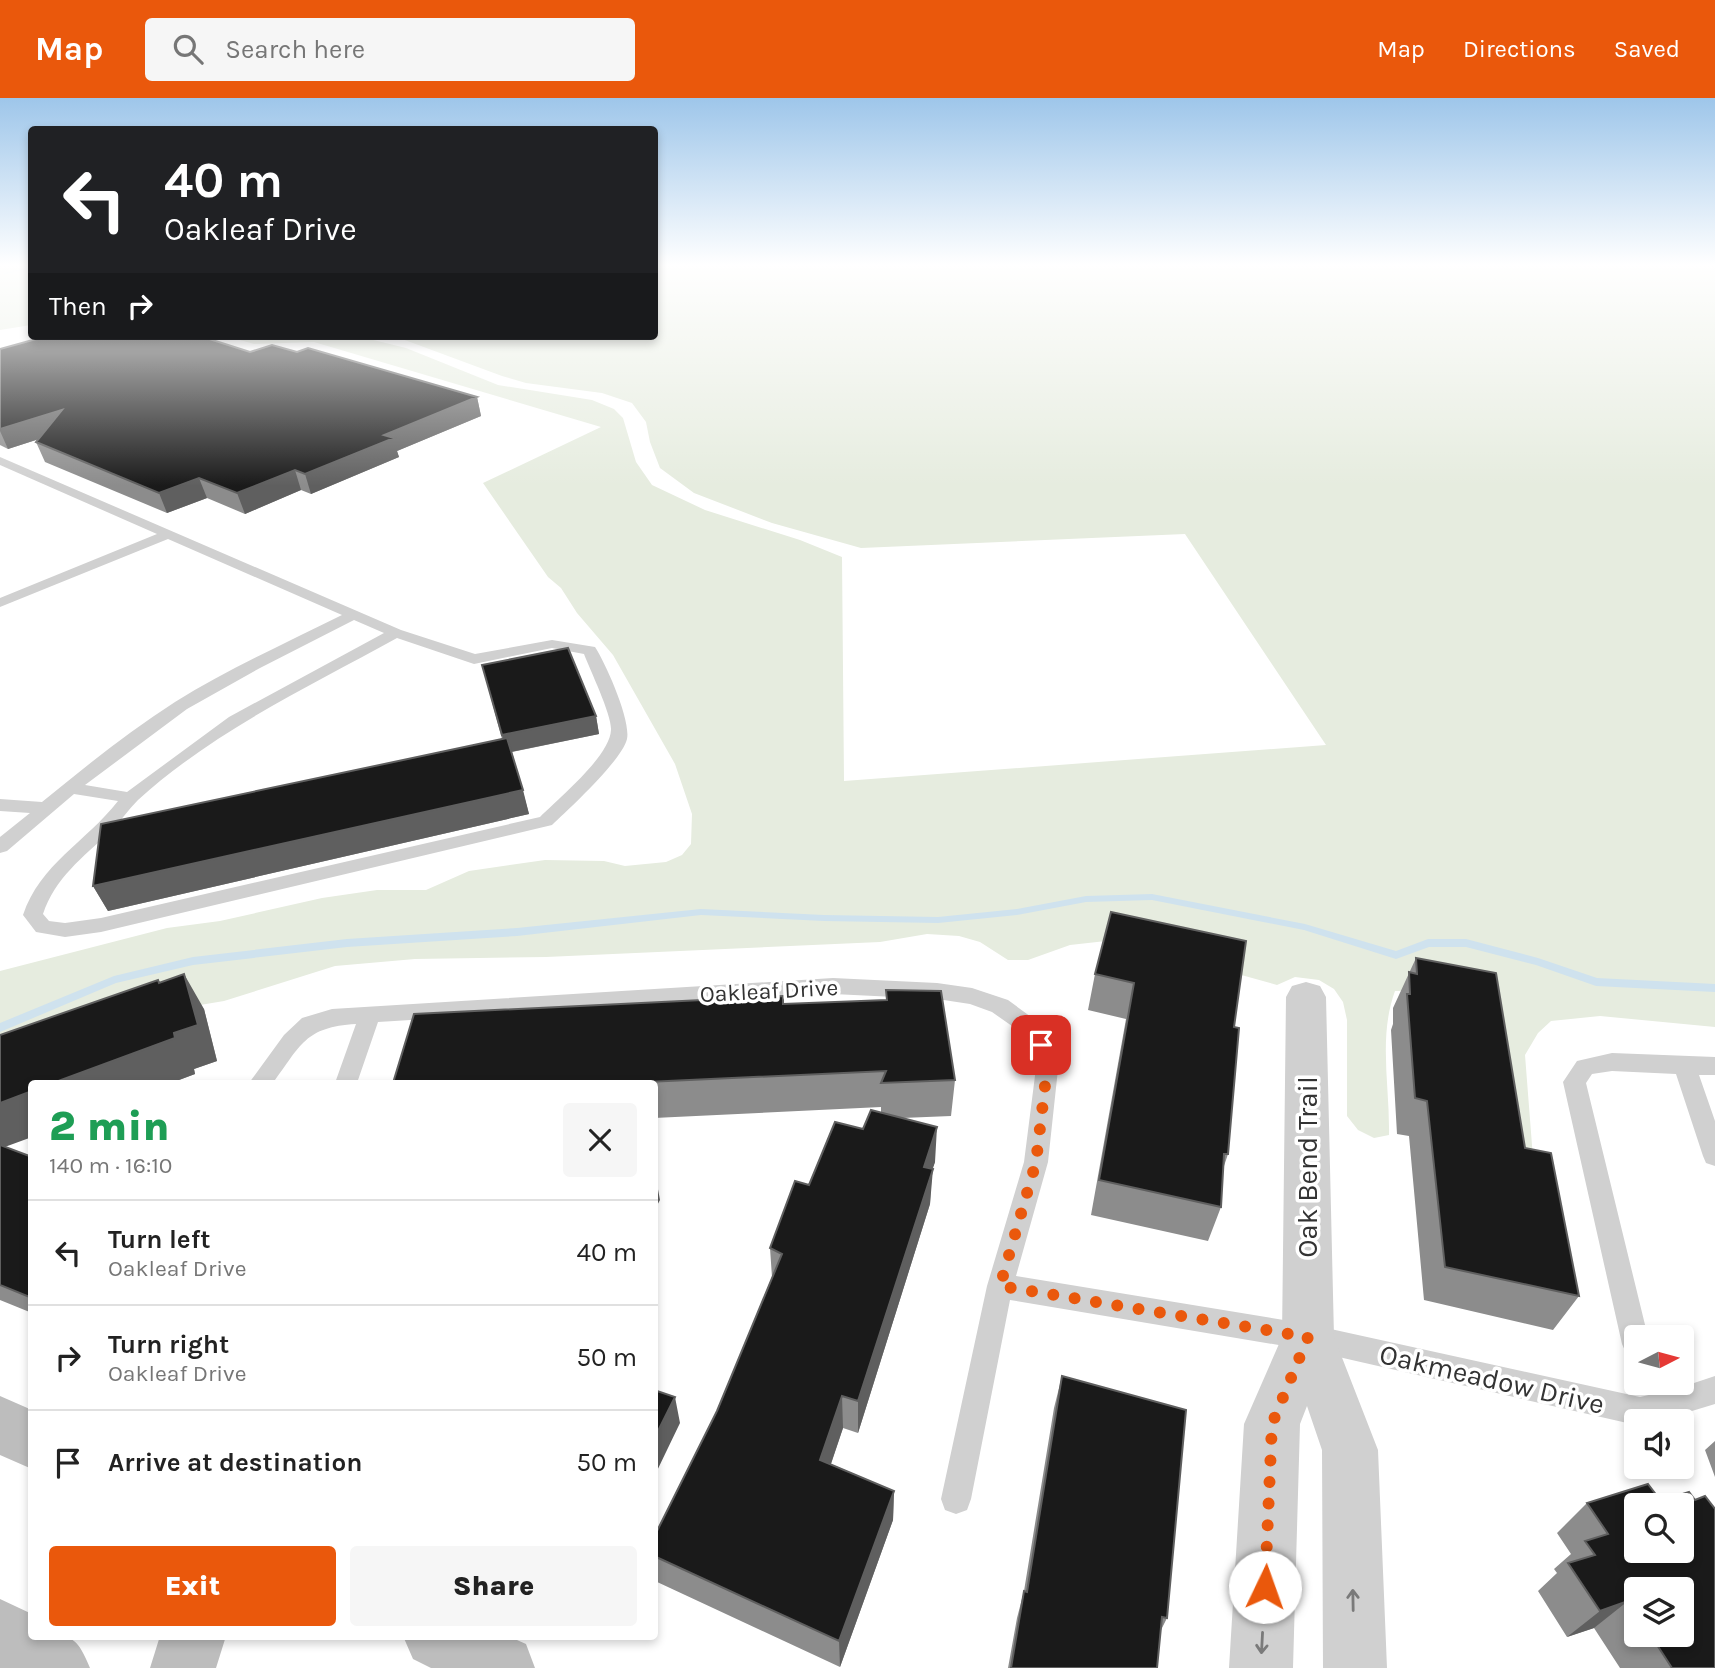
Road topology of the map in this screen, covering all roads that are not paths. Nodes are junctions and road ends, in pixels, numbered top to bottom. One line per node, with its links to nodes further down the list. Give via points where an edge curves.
1 (0, 461): 2 (lane)
2 (169, 534): 3 (lane); 4 (lane)
3 (0, 603)
4 (354, 614): 5 (lane); 6 (lane, via 178,708)
5 (396, 633): 7 (lane, via 235,720); 7 (lane, via 474,659 552,644 590,650 620,727 618,742 546,821 101,925 43,928 33,915 46,881 120,813)
6 (72, 788): 7 (lane); 9 (lane)
7 (130, 798)
8 (0, 805): 9 (lane)
9 (45, 808): 10 (lane)
10 (0, 848)
11 (1306, 997): 20 (street, Oak Bend Trail)
12 (370, 1015): 15 (lane, Oakleaf Drive, via 332,1017 310,1024); 16 (lane); 18 (lane, Oakleaf Drive, via 833,986 937,991 1000,1006 1034,1031 1048,1060 1036,1162)
13 (1685, 1066): 14 (lane); 17 (lane); 19 (lane, via 1612,1062 1585,1067 1574,1082)
14 (1715, 1066)
15 (262, 1080)
16 (347, 1080)
17 (1715, 1156)
18 (1000, 1286): 20 (lane); 26 (lane, Oakleaf Drive)
19 (1632, 1325)
20 (1308, 1337): 23 (lane, Oakmeadow Drive, via 1640,1411); 33 (street, Oak Bend Trail, one-way to 33, via 1272,1424); 34 (street, Oak Bend Trail, one-way to 20, via 1350,1450)
21 (1715, 1390): 22 (lane, Oakmeadow Drive)
22 (1694, 1391)
23 (1666, 1395)
24 (0, 1425): 25 (main road)
25 (28, 1438)
26 (956, 1499)
27 (0, 1632): 30 (main road)
28 (192, 1640): 31 (main road)
29 (444, 1640): 32 (main road)
30 (57, 1668)
31 (183, 1668)
32 (502, 1668)
33 (1261, 1668)
34 (1355, 1668)

